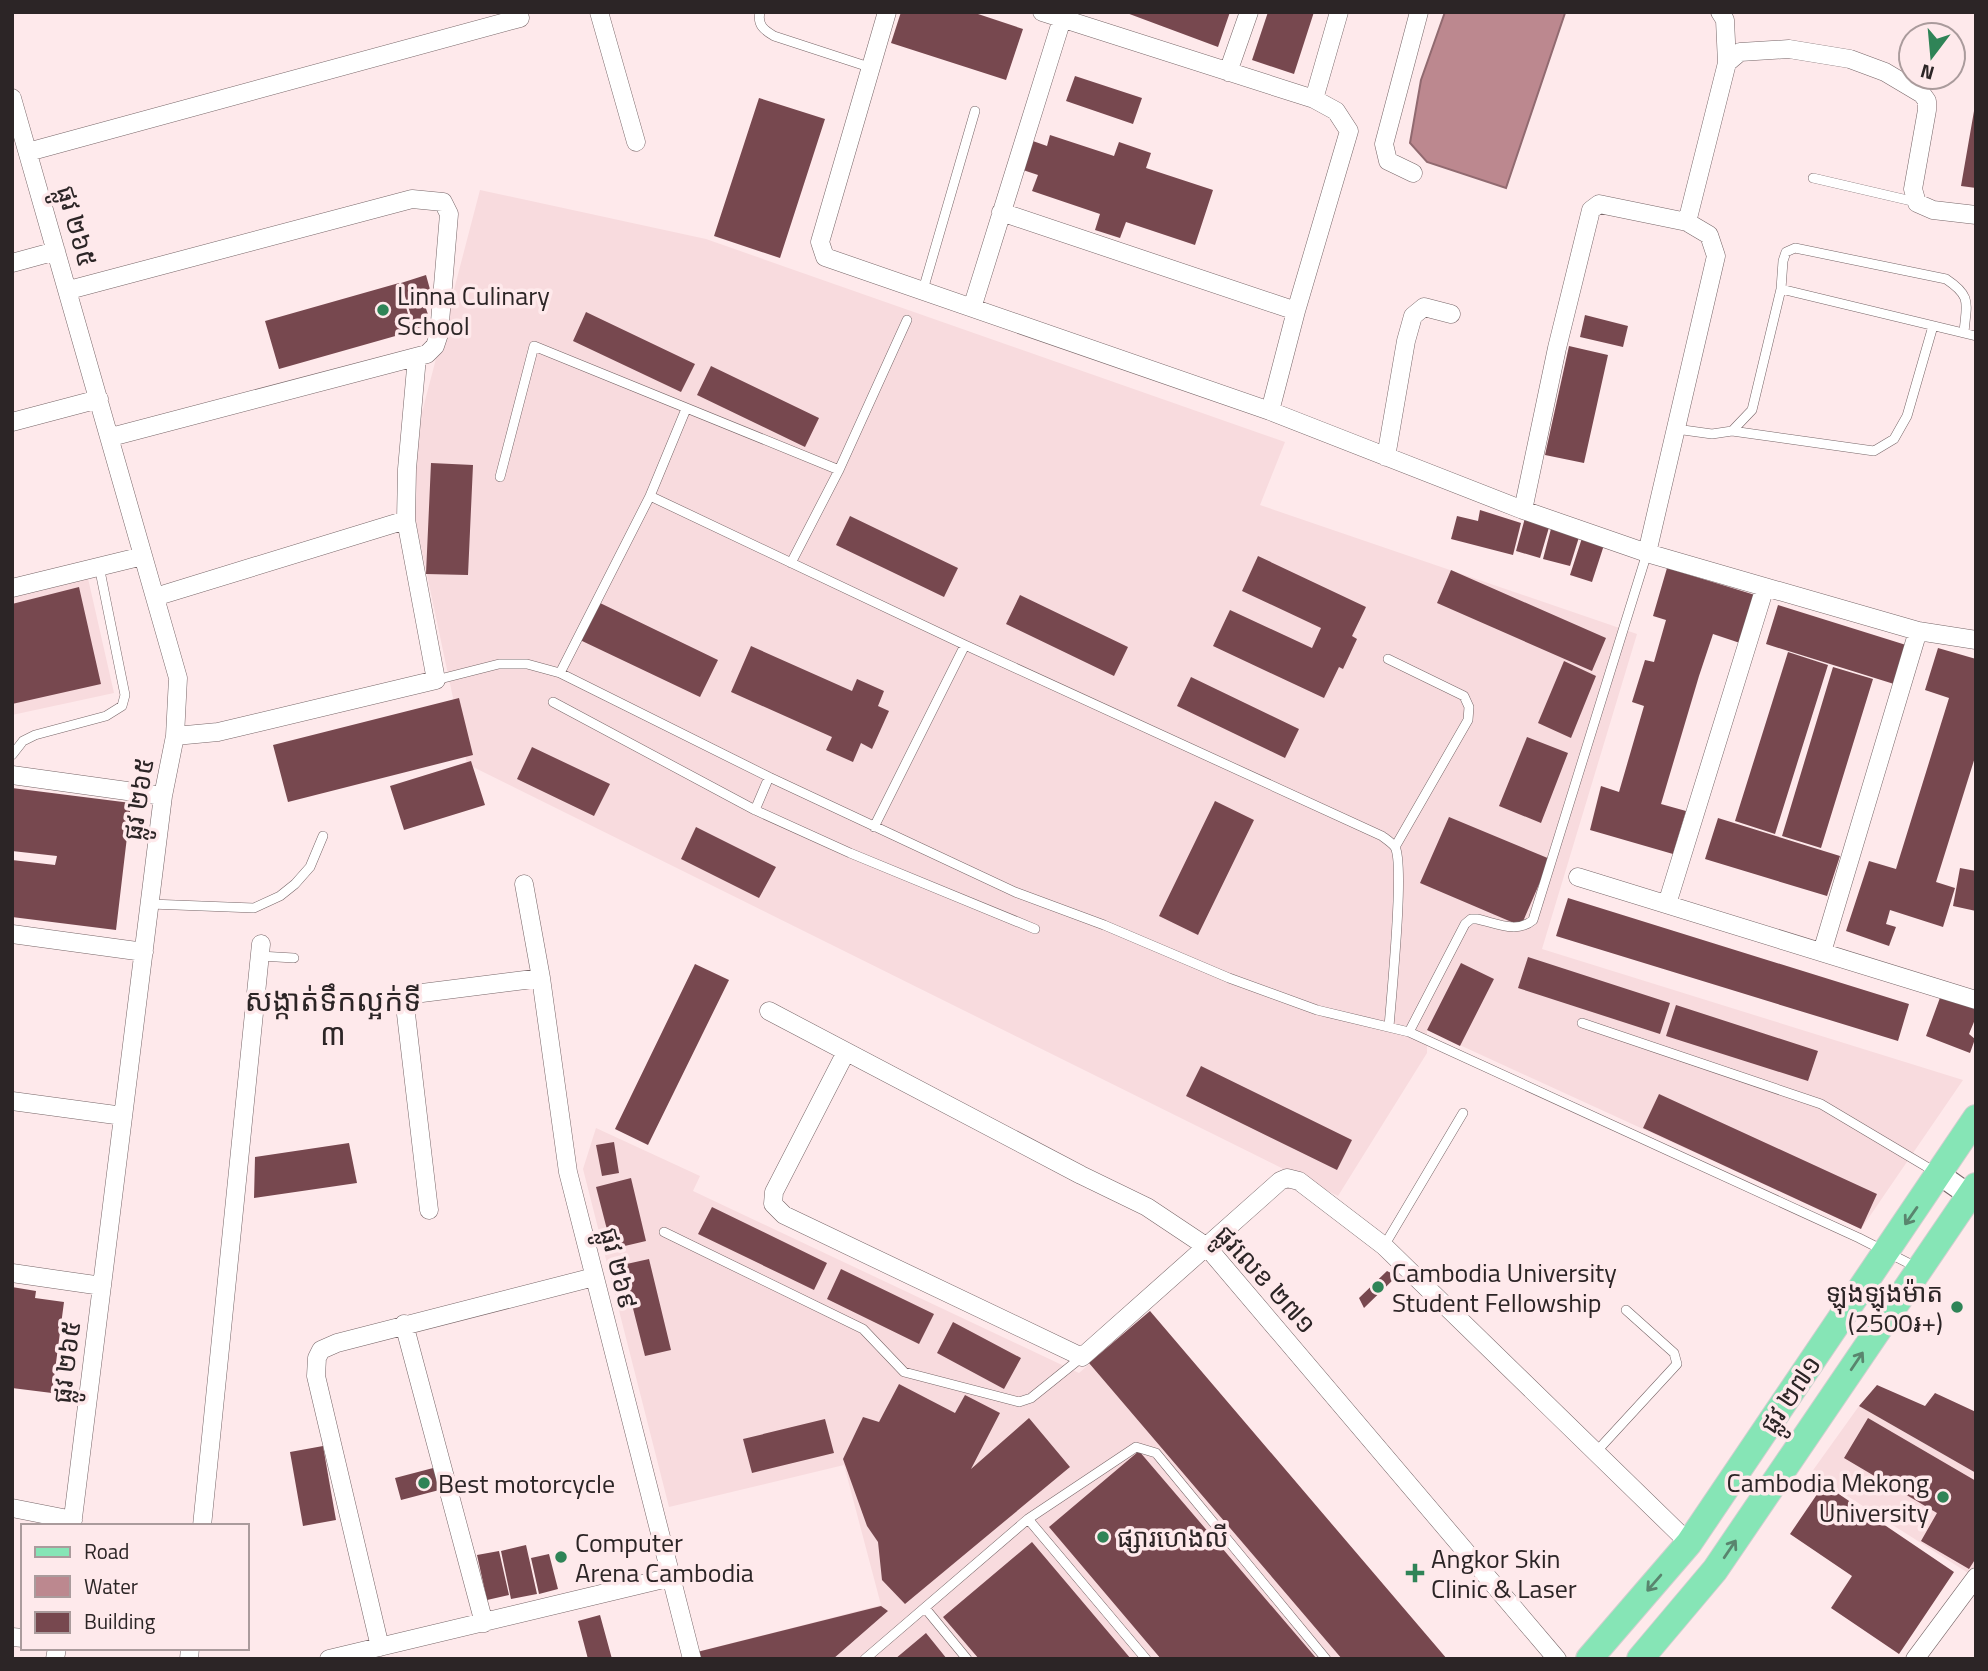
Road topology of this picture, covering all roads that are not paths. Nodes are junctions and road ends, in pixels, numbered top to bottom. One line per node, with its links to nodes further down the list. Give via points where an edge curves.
1 (599, 12): 17 (street)
2 (760, 12): 12 (lane, via 763,29 774,36)
3 (887, 12): 12 (street)
4 (1042, 12): 10 (street)
5 (1249, 12): 13 (street)
6 (1339, 12): 14 (street)
7 (1419, 12): 19 (street, via 1384,144 1388,161)
8 (1720, 12): 11 (street, via 1725,20)
9 (520, 18): 18 (street)
10 (1062, 19): 13 (street); 22 (street)
11 (1727, 63): 21 (street, via 1740,52 1789,49 1850,59 1885,72 1922,94 1927,110 1913,189); 24 (street)
12 (869, 67): 29 (street, via 820,242 825,257)
13 (1228, 72): 14 (street)
14 (1314, 99): 31 (street, via 1336,111 1349,131)
15 (14, 108): 18 (street, ផ្លូវ ២៦៥)
16 (975, 111): 29 (lane)
17 (636, 142)
18 (28, 152): 25 (street, ផ្លូវ ២៦៥)
19 (1413, 173)
20 (1813, 178): 21 (lane)
21 (1917, 203): 23 (street, via 1933,210)
22 (1001, 212): 30 (street); 31 (street)
23 (1976, 215)
24 (1687, 222): 42 (street, via 1709,235 1716,256); 49 (street, via 1599,204 1591,209)
25 (56, 251): 26 (street); 28 (street, ផ្លូវ ២៦៥)
26 (12, 263)
27 (1781, 289): 34 (lane); 35 (lane, via 1786,252 1795,248 1947,279 1966,298); 43 (lane, via 1752,410)
28 (69, 290): 37 (street, via 412,199 429,199 443,202 449,214 448,242 439,334 435,346); 38 (street, ផ្លូវ ២៦៥)
29 (923, 290): 30 (street)
30 (972, 308): 40 (street)
31 (1296, 311): 40 (street)
32 (1451, 314): 45 (street, via 1424,307 1413,316)
33 (907, 320): 46 (lane)
34 (1933, 326): 35 (lane); 43 (lane, via 1907,416 1894,439 1874,451)
35 (1964, 333): 36 (lane)
36 (1976, 336)
37 (417, 357): 44 (street); 50 (street)
38 (99, 399): 41 (street); 44 (street, ផ្លូវ ២៦៥)
39 (686, 409): 46 (lane); 47 (lane, via 534,346); 48 (lane)
40 (1270, 411): 45 (street)
41 (12, 422)
42 (1676, 429): 43 (lane); 51 (street)
43 (1732, 432)
44 (111, 437): 52 (street, ផ្លូវ ២៦៥)
45 (1387, 457): 49 (street)
46 (839, 470): 53 (lane)
47 (500, 477)
48 (650, 496): 53 (lane); 62 (lane)
49 (1523, 510): 51 (street)
50 (406, 520): 57 (street); 63 (street)
51 (1647, 553): 55 (street); 89 (lane, via 1533,920 1526,927 1515,928 1477,919 1465,924)
52 (143, 556): 54 (street); 57 (street, ផ្លូវ ២៦៥)
53 (791, 563): 60 (lane)
54 (99, 566): 56 (street); 66 (lane, via 125,695 122,706 106,716 35,735)
55 (1765, 587): 58 (street); 77 (street)
56 (12, 588)
57 (155, 597): 65 (street, ផ្លូវ ២៦៥, via 178,678)
58 (1918, 631): 59 (street); 82 (street)
59 (1976, 640)
60 (965, 645): 71 (lane); 73 (lane, via 1382,836)
61 (1388, 659): 73 (lane, via 1464,696 1469,707 1468,720)
62 (560, 673): 63 (lane, via 527,664 499,664); 68 (lane)
63 (436, 680): 65 (street, via 218,732)
64 (553, 702): 70 (lane)
65 (175, 736): 69 (street, ផ្លូវ ២៦៥)
66 (12, 755)
67 (12, 775): 69 (street)
68 (769, 777): 70 (lane); 71 (lane)
69 (163, 796): 76 (street, ផ្លូវ ២៦៥)
70 (755, 810): 78 (lane)
71 (874, 827): 88 (lane, via 1015,892 1229,978 1317,1010)
72 (323, 836): 76 (lane, via 310,867 295,884 254,908)
73 (1395, 847): 88 (lane, via 1396,929)
74 (1578, 877): 77 (street)
75 (524, 884): 84 (street, ផ្លូវ ២៦៩)
76 (150, 904): 81 (street, ផ្លូវ ២៦៥)
77 (1667, 904): 82 (street)
78 (1035, 929)
79 (12, 933): 81 (street)
80 (261, 950): 83 (lane); 113 (street)
81 (144, 952): 93 (street, ផ្លូវ ២៦៥)
82 (1822, 952): 85 (street)
83 (294, 958)
84 (541, 978): 97 (street, via 414,994 407,1002); 104 (street, ផ្លូវ ២៦៩, via 568,1172)
85 (1976, 1000)
86 (769, 1011): 90 (street, ផ្លូវលេខ ២៧១)
87 (1582, 1023): 95 (lane, via 1821,1104)
88 (1389, 1027): 89 (lane)
89 (1409, 1032): 101 (lane)
90 (846, 1052): 100 (street, ផ្លូវលេខ ២៧១, via 1147,1207); 108 (street, via 774,1192 774,1204 785,1215)
91 (12, 1101): 93 (street)
92 (1463, 1113): 99 (lane)
93 (123, 1116): 105 (street, ផ្លូវ ២៦៥)
94 (1976, 1118): 95 (main road, ផ្លូវ ២៧១)
95 (1939, 1174): 96 (street); 101 (main road, ផ្លូវ ២៧១, one-way to 101)
96 (1974, 1194): 102 (main road, ផ្លូវ ២៧១)
97 (429, 1210)
98 (664, 1232): 108 (lane, via 863,1329 904,1372 1019,1402 1031,1398)
99 (1384, 1246): 100 (street, via 1299,1181 1287,1178); 109 (street)
100 (1208, 1247): 108 (street); 126 (street, ផ្លូវលេខ ២៧១)
101 (1886, 1251): 102 (lane); 114 (main road, ផ្លូវ ២៧១)
102 (1920, 1269): 128 (main road, ផ្លូវ ២៧១, one-way to 102, via 1715,1570)
103 (12, 1273): 105 (street)
104 (594, 1277): 107 (street); 115 (street, ផ្លូវ ២៦៩)
105 (102, 1286): 112 (street, ផ្លូវ ២៦៥)
106 (1626, 1310): 109 (lane, via 1674,1353 1676,1364)
107 (404, 1324): 118 (street); 119 (street, via 337,1343 321,1350 317,1358 316,1377)
108 (1082, 1357)
109 (1596, 1452): 114 (street)
110 (12, 1508): 112 (street)
111 (1028, 1519): 117 (lane); 124 (lane); 125 (lane, via 1136,1447 1146,1448 1156,1453)
112 (72, 1523)
113 (202, 1524)
114 (1689, 1543): 127 (main road, ផ្លូវ ២៧១, one-way to 127)
115 (672, 1577): 118 (street); 121 (street, ផ្លូវ ២៦៩)
116 (1976, 1577): 129 (street)
117 (925, 1608): 122 (lane); 123 (lane)
118 (484, 1623): 119 (street)
119 (380, 1647): 120 (street)
120 (329, 1659)
121 (692, 1659)
122 (865, 1659)
123 (967, 1659)
124 (1146, 1659)
125 (1326, 1659)
126 (1557, 1659)
127 (1589, 1659)
128 (1640, 1659)
129 (1915, 1659)

